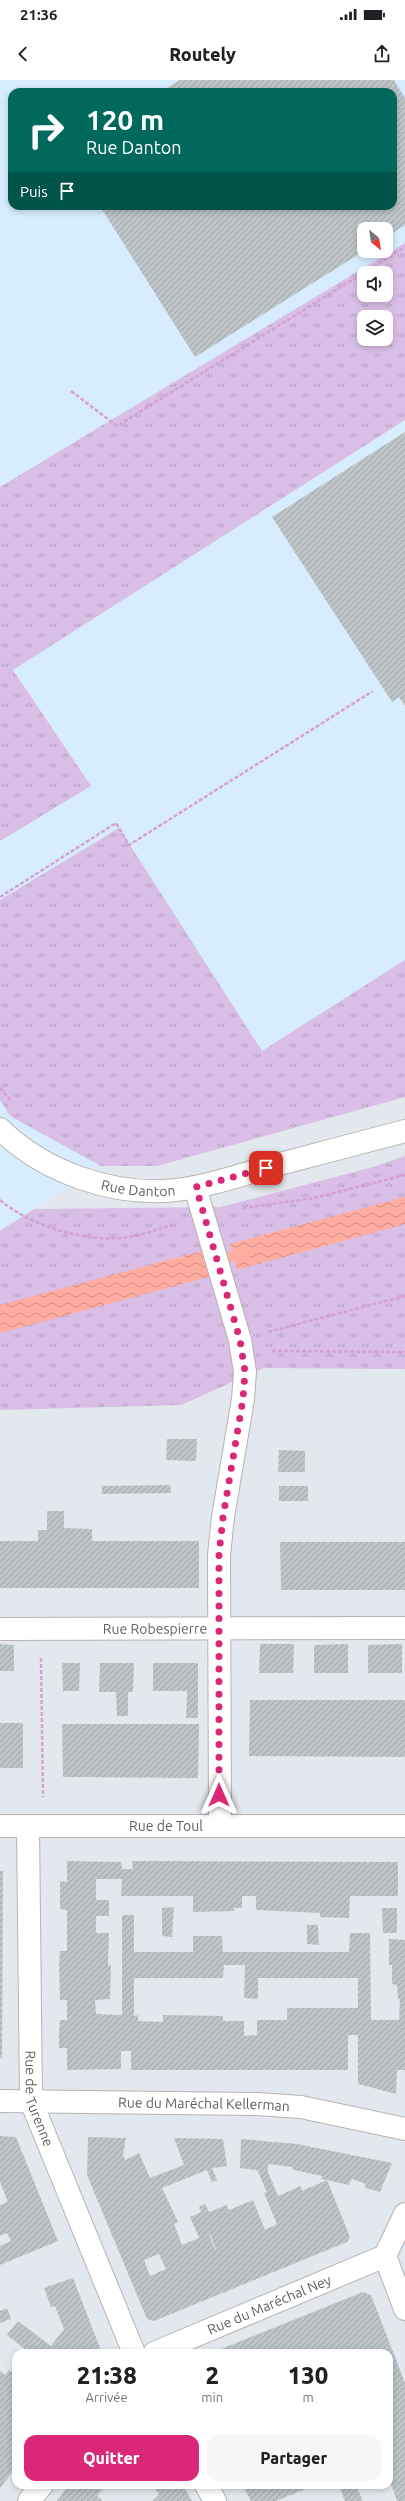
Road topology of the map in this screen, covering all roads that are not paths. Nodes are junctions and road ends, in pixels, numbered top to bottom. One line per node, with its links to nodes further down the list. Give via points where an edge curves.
1 (0, 1129): 3 (street, Rue Danton, via 48,1164 92,1182 136,1190)
2 (405, 1131): 3 (street, Rue Danton)
3 (196, 1187): 6 (street, via 242,1345 245,1372 219,1555)
4 (405, 1628): 6 (street, Rue Robespierre)
5 (0, 1629): 6 (street, Rue Robespierre)
6 (219, 1630): 9 (street)
7 (0, 1826): 8 (street, Rue de Toul)
8 (36, 1826): 9 (street, Rue de Toul); 12 (street, Rue de Turenne)
9 (220, 1826): 10 (street, Rue de Toul)
10 (405, 1826)
11 (0, 2101): 12 (street, Rue du Maréchal Kellerman)
12 (31, 2101): 13 (street, Rue du Maréchal Kellerman, via 258,2104 301,2107); 17 (street, Rue de Turenne)
13 (405, 2129)
14 (405, 2214): 15 (street)
15 (385, 2256): 16 (street); 18 (street, Rue du Maréchal Ney)
16 (405, 2309)
17 (132, 2349)
18 (164, 2349)
19 (39, 2489): 21 (street)
20 (208, 2489): 22 (street)
21 (29, 2501)
22 (215, 2501)

